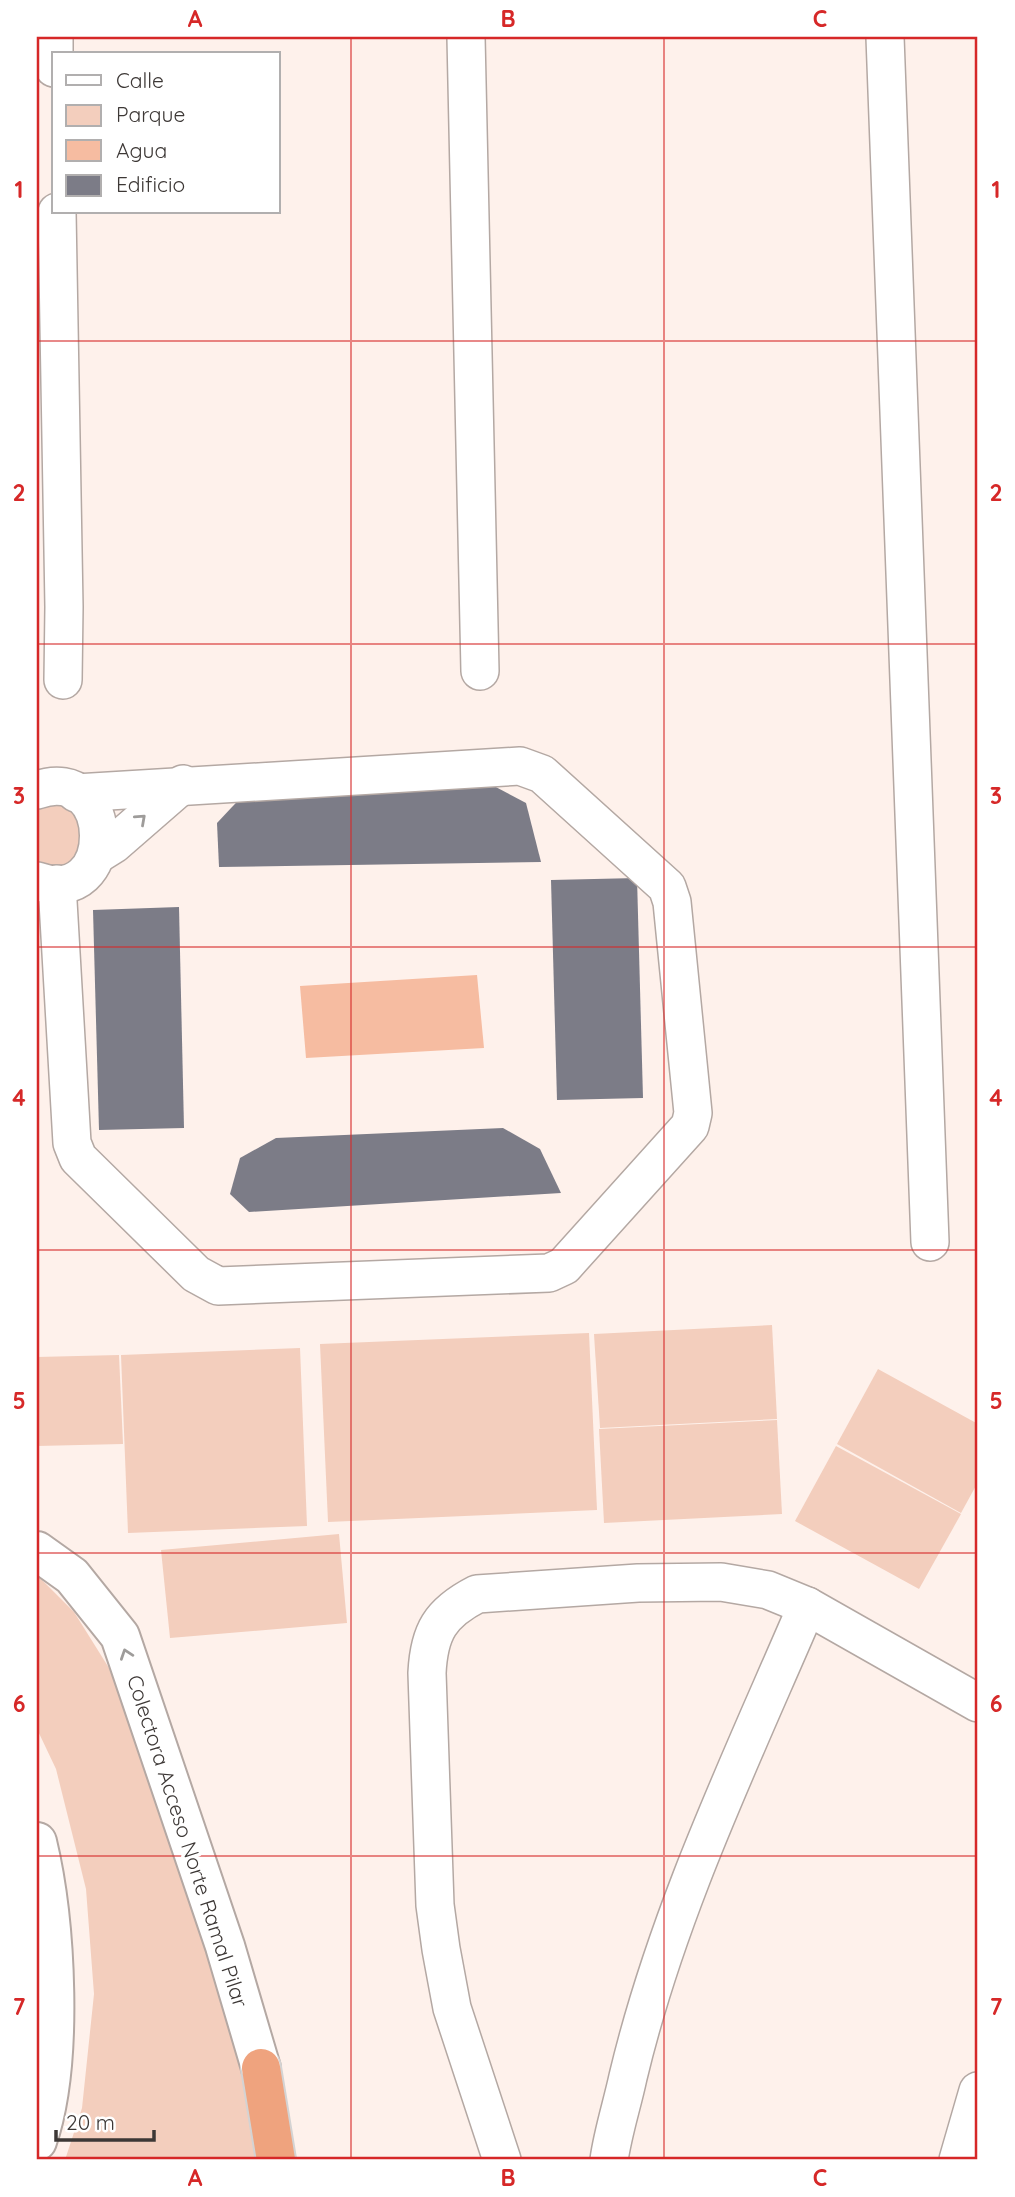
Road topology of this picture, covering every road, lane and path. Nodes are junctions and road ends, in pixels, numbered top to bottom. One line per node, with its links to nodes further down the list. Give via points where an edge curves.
1 (466, 37): 4 (street)
2 (885, 37): 11 (street)
3 (57, 214): 5 (street)
4 (480, 671)
5 (62, 680)
6 (183, 784): 8 (street); 9 (street, one-way to 6); 10 (street, via 520,766 542,774 667,887 693,1113 690,1126 564,1266 549,1273 218,1286 196,1275 78,1158 72,1143)
7 (37, 790): 8 (street, via 60,787)
8 (76, 793): 9 (street, via 87,801 100,826)
9 (98, 854): 10 (street, via 77,877)
10 (47, 882)
11 (930, 1242)
12 (37, 1551): 16 (street, Colectora Acceso Norte Ramal Pilar, one-way to 12, via 225,1946 120,1636 72,1576)
13 (807, 1606): 14 (street); 21 (street, via 768,1590 721,1582 638,1583 477,1594 438,1624 428,1646 427,1673 435,1905 452,2008); 22 (street, via 662,1955)
14 (978, 1703)
15 (37, 1842): 18 (street, via 55,2015)
16 (261, 2068): 19 (highway); 20 (street, Colectora Acceso Norte Ramal Pilar)
17 (978, 2091): 23 (street)
18 (37, 2140)
19 (276, 2160)
20 (289, 2160)
21 (502, 2160)
22 (609, 2160)
23 (958, 2160)

